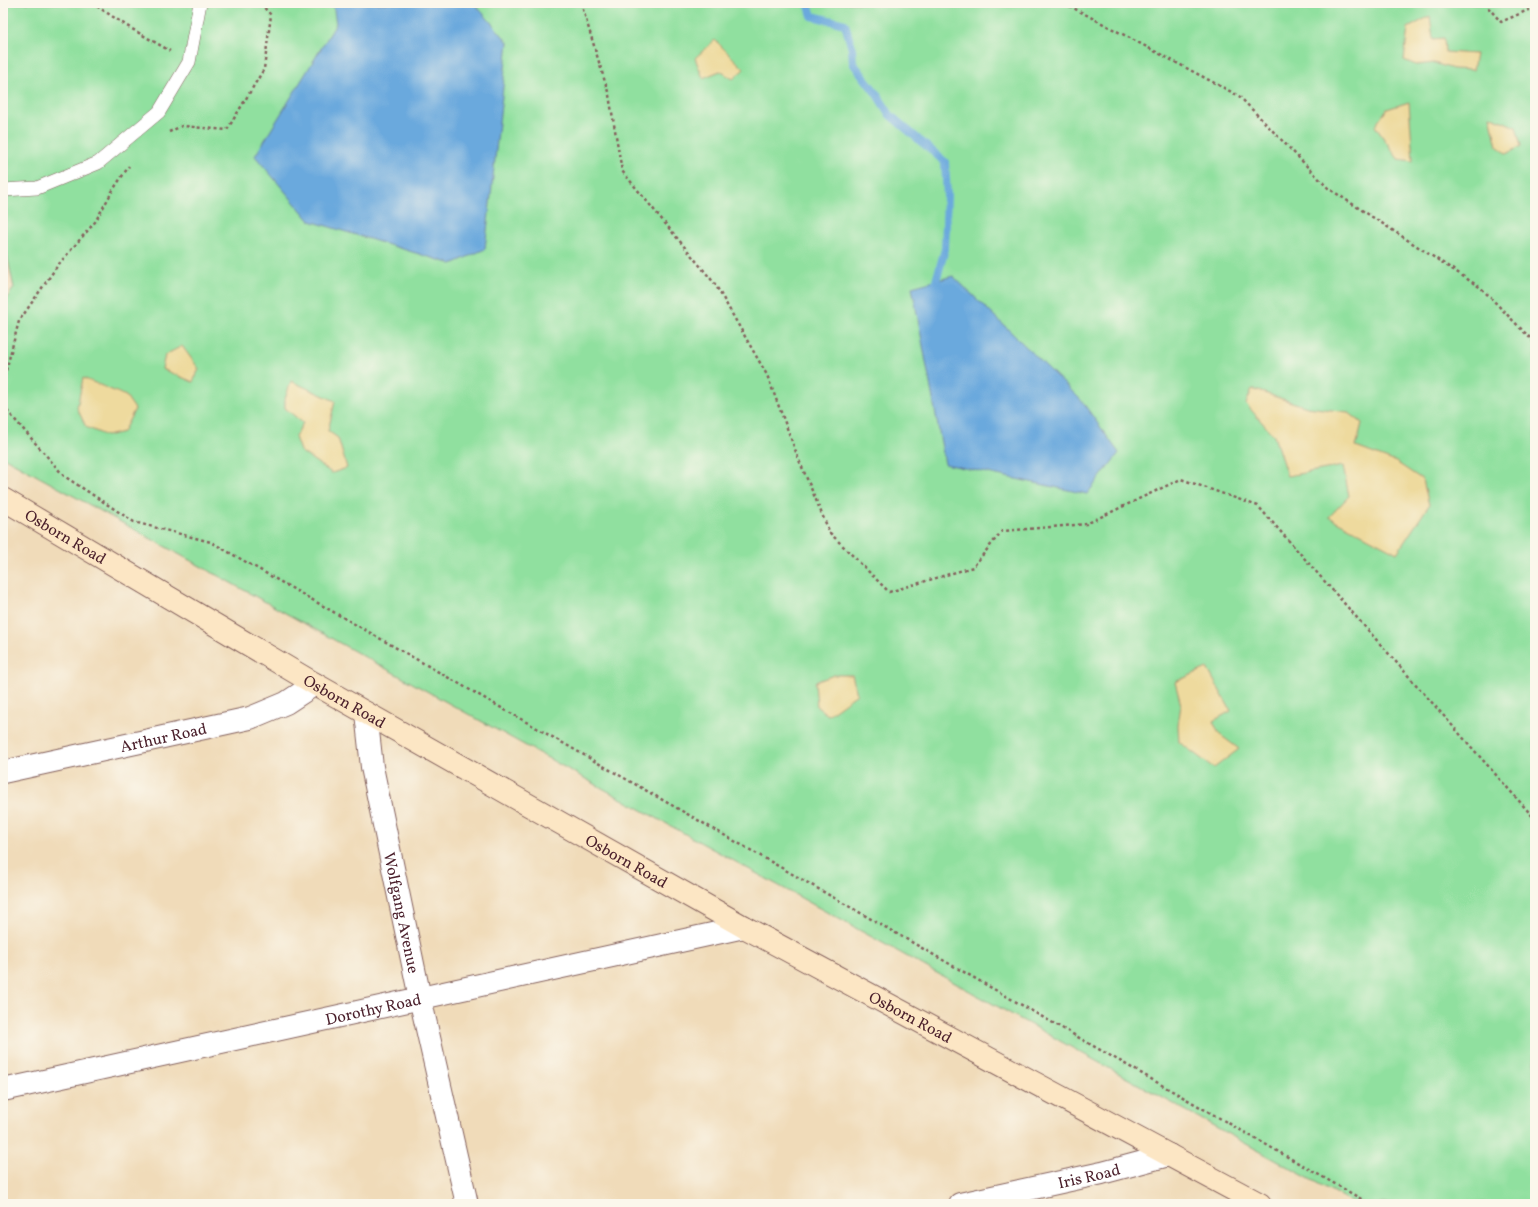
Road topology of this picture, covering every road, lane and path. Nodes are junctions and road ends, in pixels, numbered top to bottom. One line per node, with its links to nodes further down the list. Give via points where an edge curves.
1 (92, 3): 8 (path)
2 (200, 3): 8 (lane)
3 (260, 3): 9 (path, via 271,15 264,69 228,130 182,126)
4 (581, 3): 19 (path, via 608,95 622,171 715,284 760,362 830,533 889,592 973,567 1002,531 1086,524 1182,479 1258,506)
5 (1064, 3): 12 (path, via 1239,96 1328,188 1481,288)
6 (1484, 3): 7 (path, via 1500,22)
7 (1535, 7)
8 (189, 62): 11 (lane, via 158,112 98,163 36,188)
9 (163, 134)
10 (132, 160): 13 (path, via 96,222 58,265 19,321)
11 (3, 190)
12 (1535, 343)
13 (3, 382)
14 (3, 406): 27 (path, via 64,476 134,522 211,542)
15 (3, 499): 16 (street, Osborn Road)
16 (315, 684): 17 (street, Osborn Road); 18 (street, Arthur Road, via 286,703 250,718)
17 (366, 713): 20 (street, Osborn Road); 21 (street, Wolfgang Avenue, via 372,767)
18 (3, 772)
19 (1535, 819)
20 (744, 927): 21 (street, Dorothy Road); 23 (street, Osborn Road)
21 (420, 998): 22 (street, Dorothy Road); 24 (street, Wolfgang Avenue)
22 (3, 1090)
23 (1169, 1155): 25 (street, Iris Road, via 1102,1173); 26 (street, Osborn Road)
24 (467, 1204)
25 (960, 1204)
26 (1260, 1204)
27 (1370, 1204)

